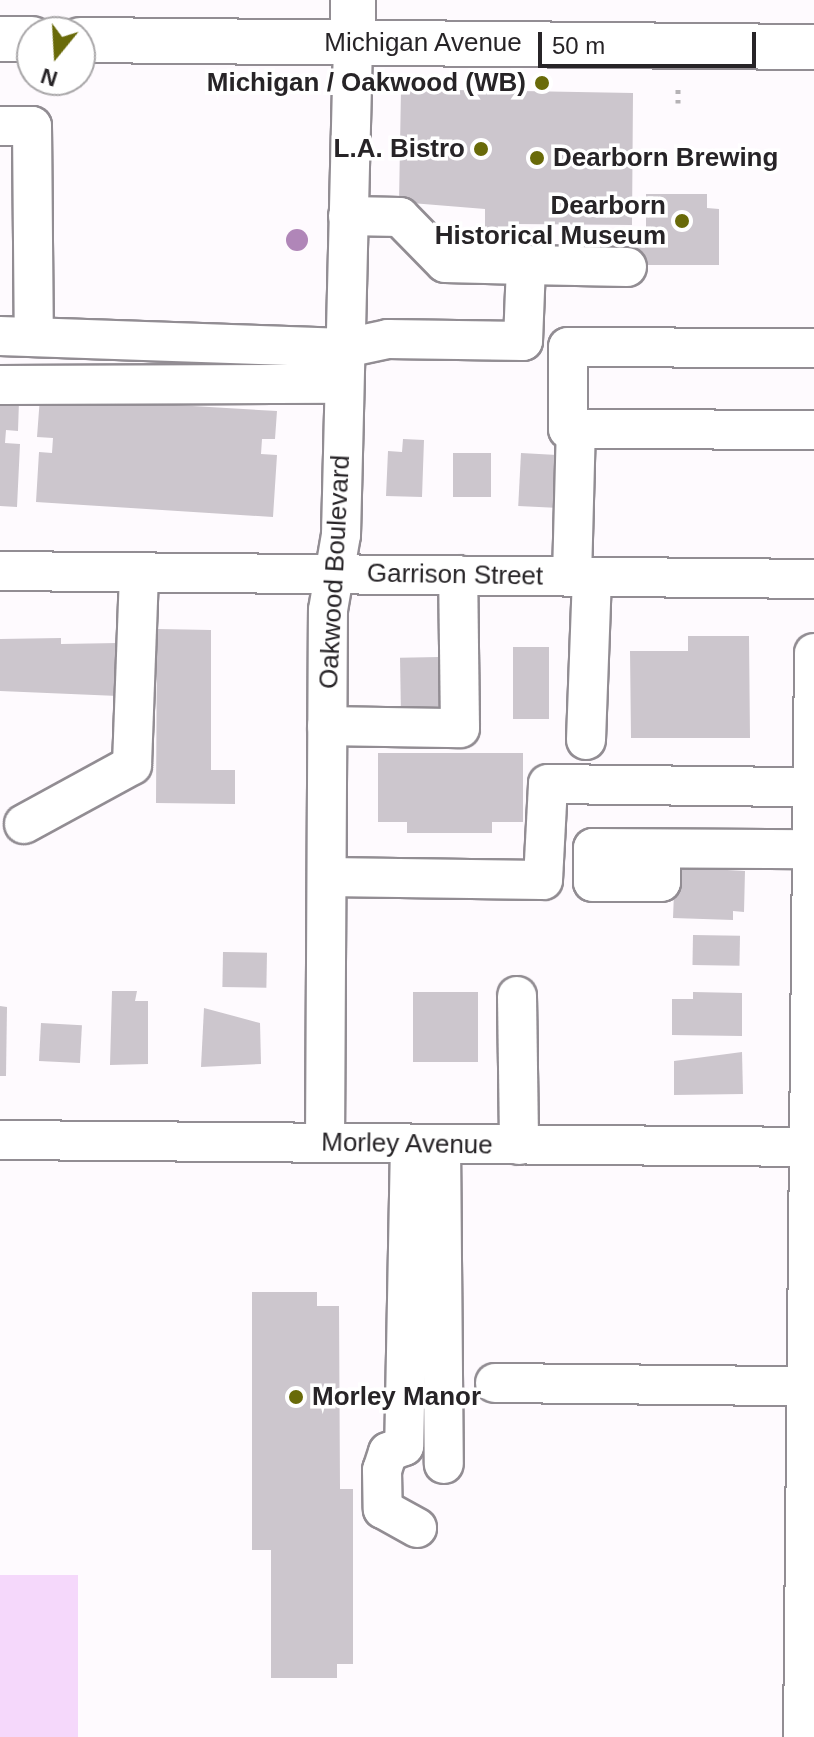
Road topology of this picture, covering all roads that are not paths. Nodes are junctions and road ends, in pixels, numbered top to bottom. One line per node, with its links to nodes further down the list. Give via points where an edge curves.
1 (353, 21): 2 (main road, Michigan Avenue); 3 (main road, Michigan Avenue); 5 (street, Oakwood Boulevard)
2 (96, 39)
3 (814, 47)
4 (0, 126): 8 (street, via 32,126)
5 (348, 216): 6 (street, via 400,217 445,263); 10 (street, Oakwood Boulevard)
6 (526, 265): 7 (street); 10 (street, via 523,341 388,339)
7 (627, 267)
8 (17, 337): 10 (street)
9 (814, 348): 12 (street, via 568,347 568,429)
10 (345, 366): 11 (street); 16 (street, Oakwood Boulevard)
11 (0, 385)
12 (576, 429): 13 (street); 18 (street)
13 (814, 430)
14 (0, 571): 15 (street, Garrison Street)
15 (139, 572): 16 (street, Garrison Street); 24 (street, via 132,765)
16 (334, 574): 17 (street, Garrison Street); 21 (street, Oakwood Boulevard)
17 (458, 575): 18 (street, Garrison Street); 21 (street, via 460,728)
18 (582, 577): 19 (street, Garrison Street); 22 (street)
19 (814, 579)
20 (814, 653): 23 (street)
21 (327, 726): 27 (street, Oakwood Boulevard)
22 (586, 740)
23 (813, 793): 25 (street); 27 (street, via 548,784 543,880)
24 (24, 824)
25 (812, 849): 26 (street); 33 (street)
26 (661, 850)
27 (327, 877): 30 (street, Oakwood Boulevard)
28 (517, 996): 32 (street)
29 (0, 1140): 30 (street, Morley Avenue)
30 (325, 1143): 31 (street, Morley Avenue)
31 (425, 1144): 32 (street, Morley Avenue); 36 (street); 37 (street, via 404,1446 385,1461 383,1509)
32 (519, 1145): 33 (street, Morley Avenue)
33 (811, 1147): 35 (street)
34 (495, 1383): 35 (street)
35 (806, 1386): 38 (street)
36 (444, 1464)
37 (417, 1528)
38 (803, 1737)

